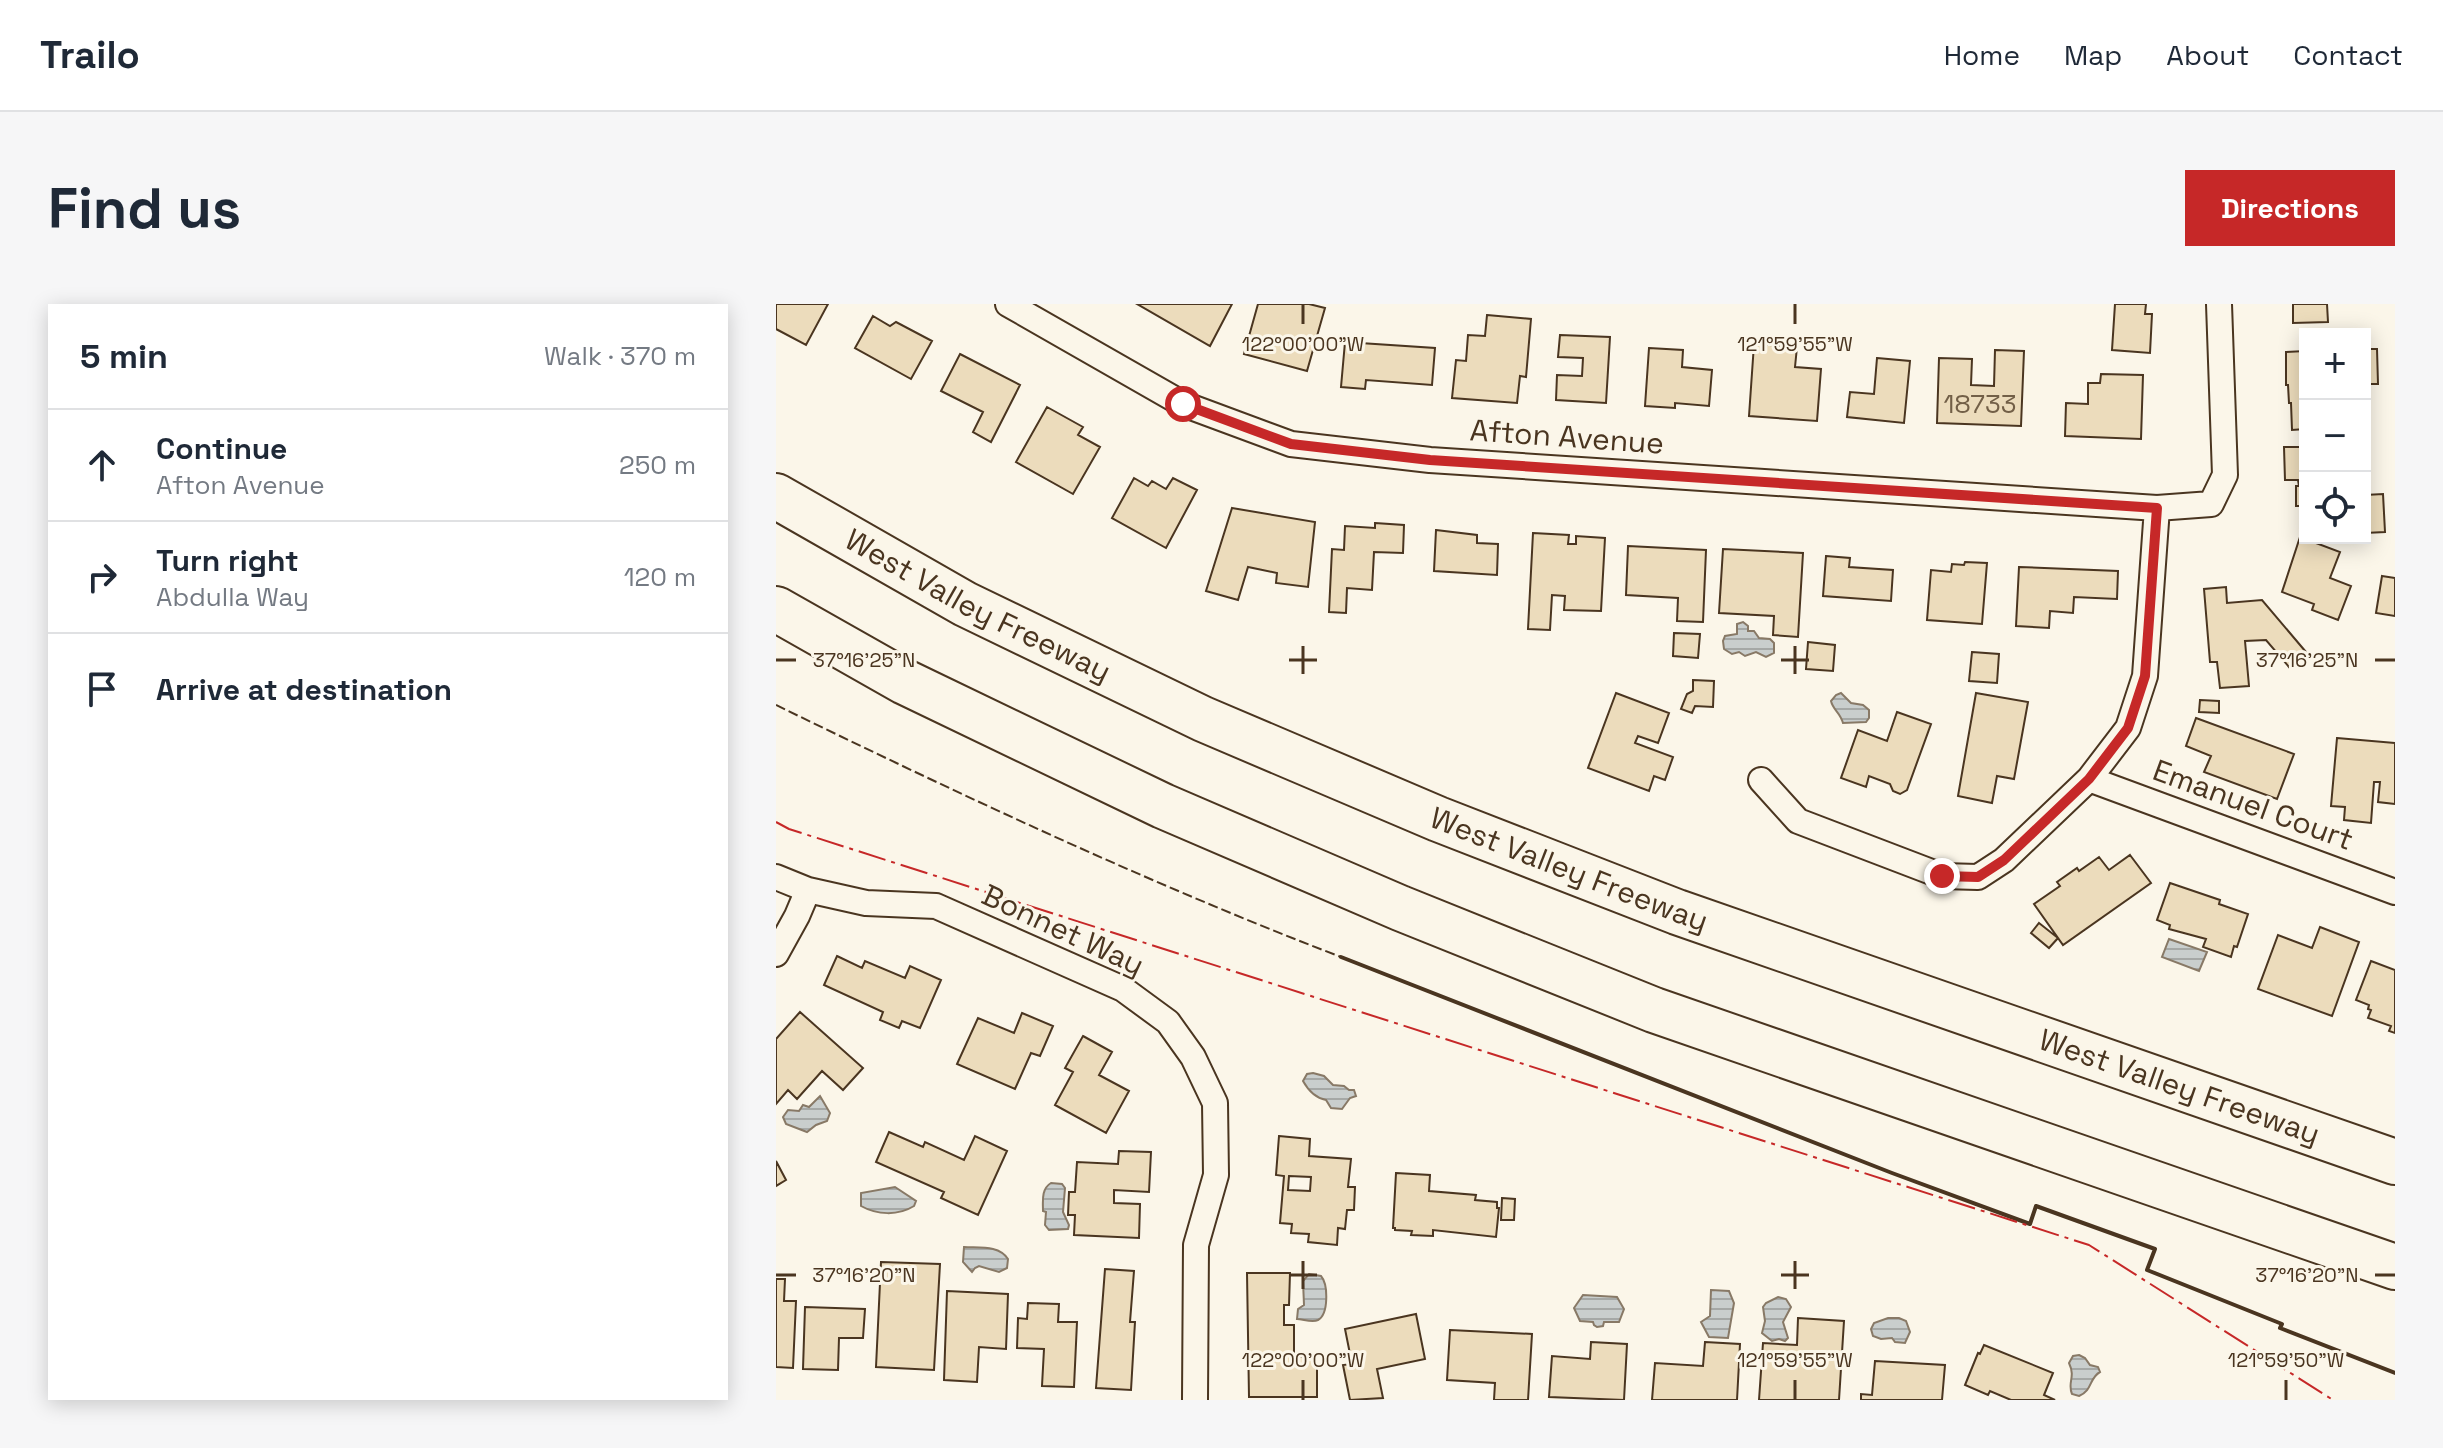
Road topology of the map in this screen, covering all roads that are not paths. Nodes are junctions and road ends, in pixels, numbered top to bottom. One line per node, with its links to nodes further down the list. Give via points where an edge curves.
1 (1008, 304): 4 (street, Afton Avenue, via 1183,404 1291,444 1446,461)
2 (2219, 304): 4 (street, Afton Avenue, via 2225,475 2211,504)
3 (776, 496): 12 (highway, West Valley Freeway, via 965,604 1203,719 1438,819 1677,912)
4 (2157, 508): 6 (street, via 2145,676 2128,728)
5 (776, 609): 13 (highway, via 905,682 1134,792 1400,908 1654,1010)
6 (2089, 779): 7 (street, via 2004,860 1978,877 1942,876 1798,821); 10 (street, Emanuel Court)
7 (1761, 780)
8 (776, 877): 9 (street, Bonnet Way)
9 (808, 890): 11 (street); 14 (street, Bonnet Way, via 866,903 936,906 1123,989 1168,1022 1193,1057 1215,1103 1216,1175 1196,1245)
10 (2395, 892)
11 (776, 954)
12 (2395, 1162)
13 (2395, 1267)
14 (1195, 1400)

